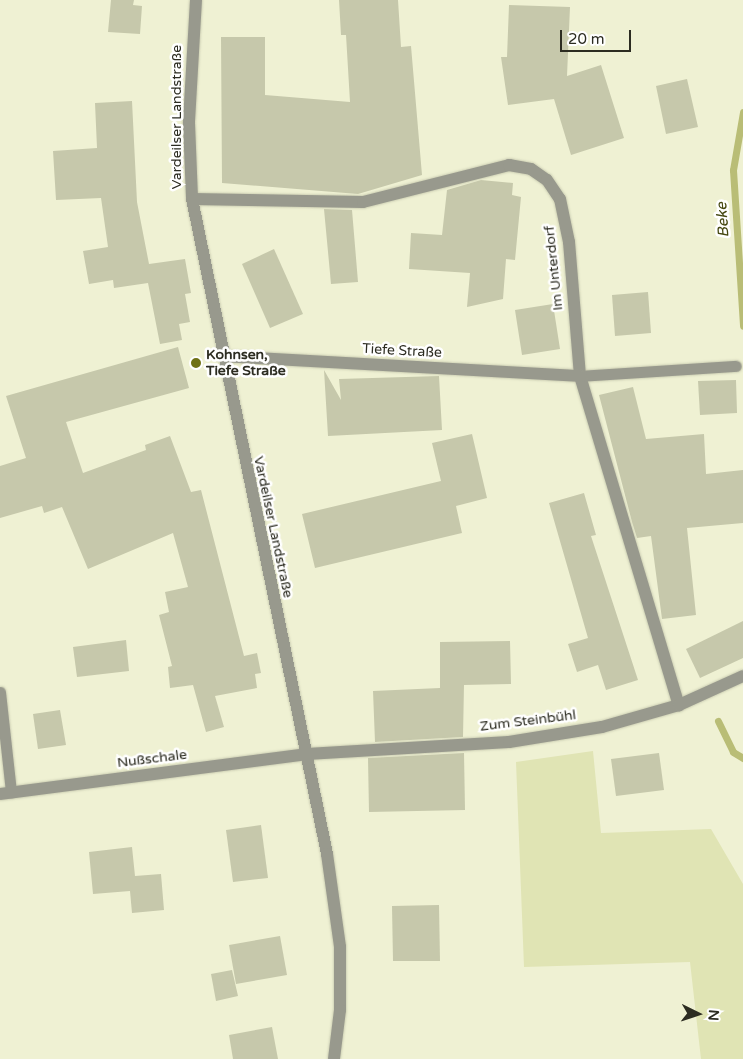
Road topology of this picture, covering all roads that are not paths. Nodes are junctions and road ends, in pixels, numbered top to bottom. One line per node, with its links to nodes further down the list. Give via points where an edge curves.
1 (196, 0): 2 (street, Vardeilser Landstraße, via 189,114)
2 (192, 199): 3 (street, Vardeilser Landstraße); 5 (street, Im Unterdorf, via 363,202 509,165 531,169 560,199 569,242)
3 (222, 356): 5 (street, Tiefe Straße); 9 (street, Vardeilser Landstraße)
4 (736, 366): 5 (lane)
5 (580, 376): 8 (street, Im Unterdorf)
6 (743, 676): 8 (street, Zum Steinbühl)
7 (0, 692): 10 (lane)
8 (679, 706): 9 (street, Zum Steinbühl, via 602,726 509,742)
9 (307, 754): 10 (street, Nußschale); 11 (street, Vardeilser Landstraße, via 340,947 340,1010)
10 (5, 793)
11 (334, 1059)

